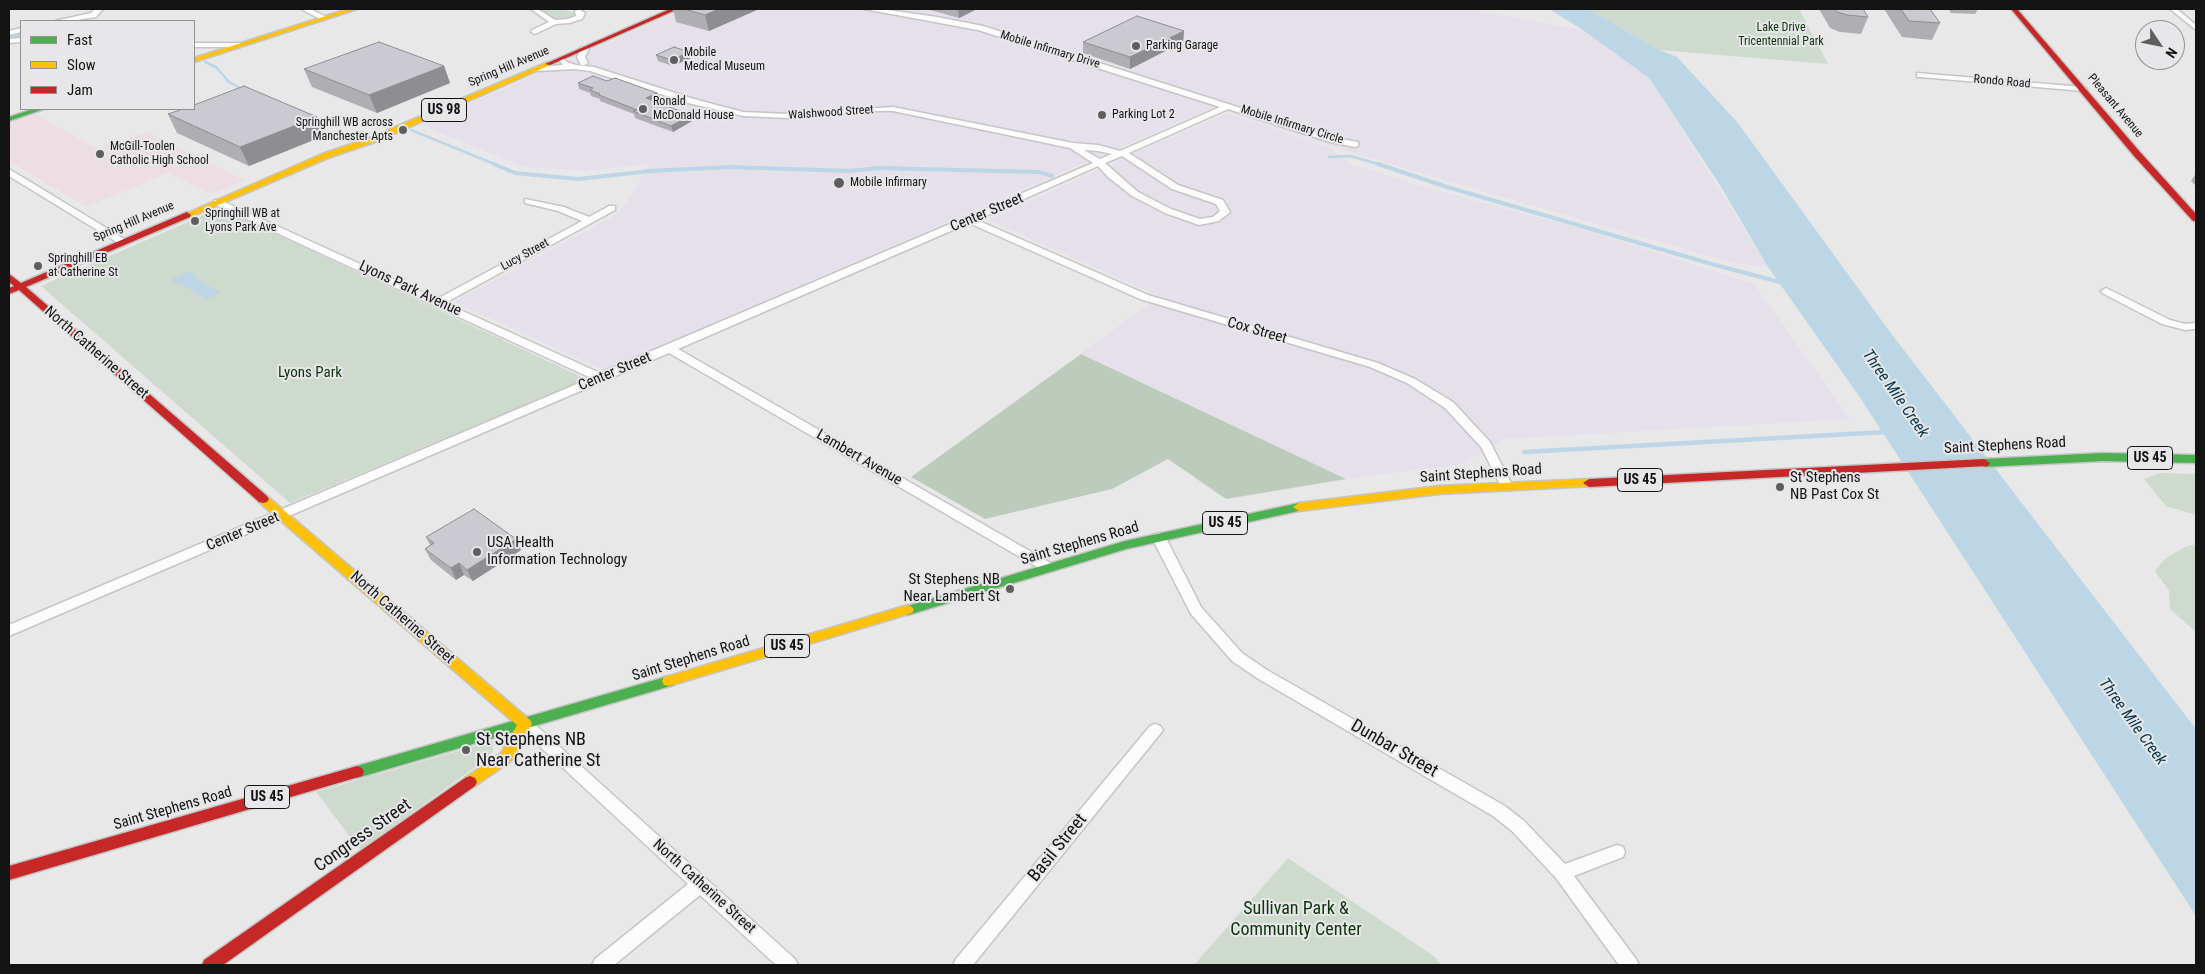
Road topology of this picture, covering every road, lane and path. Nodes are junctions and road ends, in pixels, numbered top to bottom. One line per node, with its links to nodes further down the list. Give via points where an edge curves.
1 (81, 9): 13 (street)
2 (305, 9): 12 (street)
3 (354, 9): 12 (main road)
4 (534, 9): 15 (street)
5 (659, 9): 21 (main road, Spring Hill Avenue / US 98)
6 (675, 9): 20 (main road, Spring Hill Avenue / US 98)
7 (868, 9): 29 (street, Mobile Infirmary Drive, via 980,28)
8 (2014, 9): 28 (main road, Pleasant Avenue)
9 (2173, 9): 16 (street)
10 (579, 10): 15 (street, via 581,14 574,19)
11 (95, 15): 14 (street)
12 (325, 18): 19 (main road, via 240,45)
13 (57, 20)
14 (65, 20)
15 (554, 22): 17 (street)
16 (2196, 28)
17 (536, 32)
18 (195, 45): 19 (street)
19 (216, 49): 22 (main road)
20 (585, 49): 21 (main road, Spring Hill Avenue / US 98); 23 (street, via 581,57)
21 (557, 58): 23 (street, Walshwood Street); 24 (street, Walshwood Street); 26 (main road, Spring Hill Avenue / US 98); 35 (main road, Spring Hill Avenue / US 98, via 365,135)
22 (195, 60)
23 (584, 63): 25 (street, Walshwood Street)
24 (575, 67): 25 (street, Walshwood Street); 26 (street, Walshwood Street)
25 (592, 69): 33 (street, Walshwood Street, via 707,106 743,114 789,116 893,109)
26 (538, 70): 35 (main road, Spring Hill Avenue / US 98, via 375,139)
27 (1920, 74): 28 (street, Rondo Road)
28 (2083, 89): 41 (main road, Pleasant Avenue)
29 (1224, 108): 32 (street, Mobile Infirmary Circle); 34 (street, Center Street)
30 (37, 110): 31 (main road)
31 (9, 119)
32 (1354, 144)
33 (1073, 146): 34 (street, Walshwood Street); 36 (street, Walshwood Street)
34 (1124, 154): 36 (street, Center Street); 36 (street, Walshwood Street, via 1175,187 1220,202 1225,212 1221,217 1208,221 1188,219 1135,194)
35 (325, 156): 39 (main road, Spring Hill Avenue / US 98)
36 (1101, 164): 43 (street, Center Street)
37 (9, 172): 44 (street)
38 (528, 200): 42 (street)
39 (217, 202): 44 (main road, Spring Hill Avenue / US 98); 48 (street, Lyons Park Avenue)
40 (612, 208): 42 (street, Lucy Street)
41 (2196, 219)
42 (589, 220): 48 (street, Lucy Street)
43 (969, 220): 50 (street, Center Street); 53 (street, Cox Street, via 1144,296 1374,365 1411,381 1449,405 1486,445)
44 (123, 242): 46 (main road, Spring Hill Avenue / US 98)
45 (9, 277): 46 (main road, North Catherine Street)
46 (14, 288): 54 (main road, North Catherine Street)
47 (2106, 291): 49 (street, via 2166,322)
48 (439, 302): 51 (street, Lyons Park Avenue)
49 (2196, 326)
50 (670, 349): 51 (street, Center Street); 56 (street, Lambert Avenue)
51 (601, 378): 54 (street, Center Street)
52 (2196, 459): 53 (main road, Saint Stephens Road / US 45, via 2115,456)
53 (1507, 487): 55 (main road, Saint Stephens Road / US 45, via 1438,490 1296,507)
54 (282, 515): 57 (street, Center Street); 58 (main road, North Catherine Street)
55 (1159, 538): 56 (main road, Saint Stephens Road / US 45); 62 (street, Dunbar Street, via 1196,610 1237,657 1499,811 1518,826)
56 (1049, 568): 58 (main road, Saint Stephens Road / US 45)
57 (9, 630)
58 (525, 724): 61 (main road, Saint Stephens Road / US 45); 63 (street, North Catherine Street); 64 (main road, Congress Street, via 506,757)
59 (1155, 730): 67 (street, Basil Street)
60 (1617, 852): 62 (street)
61 (9, 873)
62 (1562, 873): 68 (street, Dunbar Street)
63 (700, 884): 65 (street); 66 (street, North Catherine Street)
64 (213, 964)
65 (601, 965)
66 (789, 965)
67 (962, 965)
68 (1630, 965)

